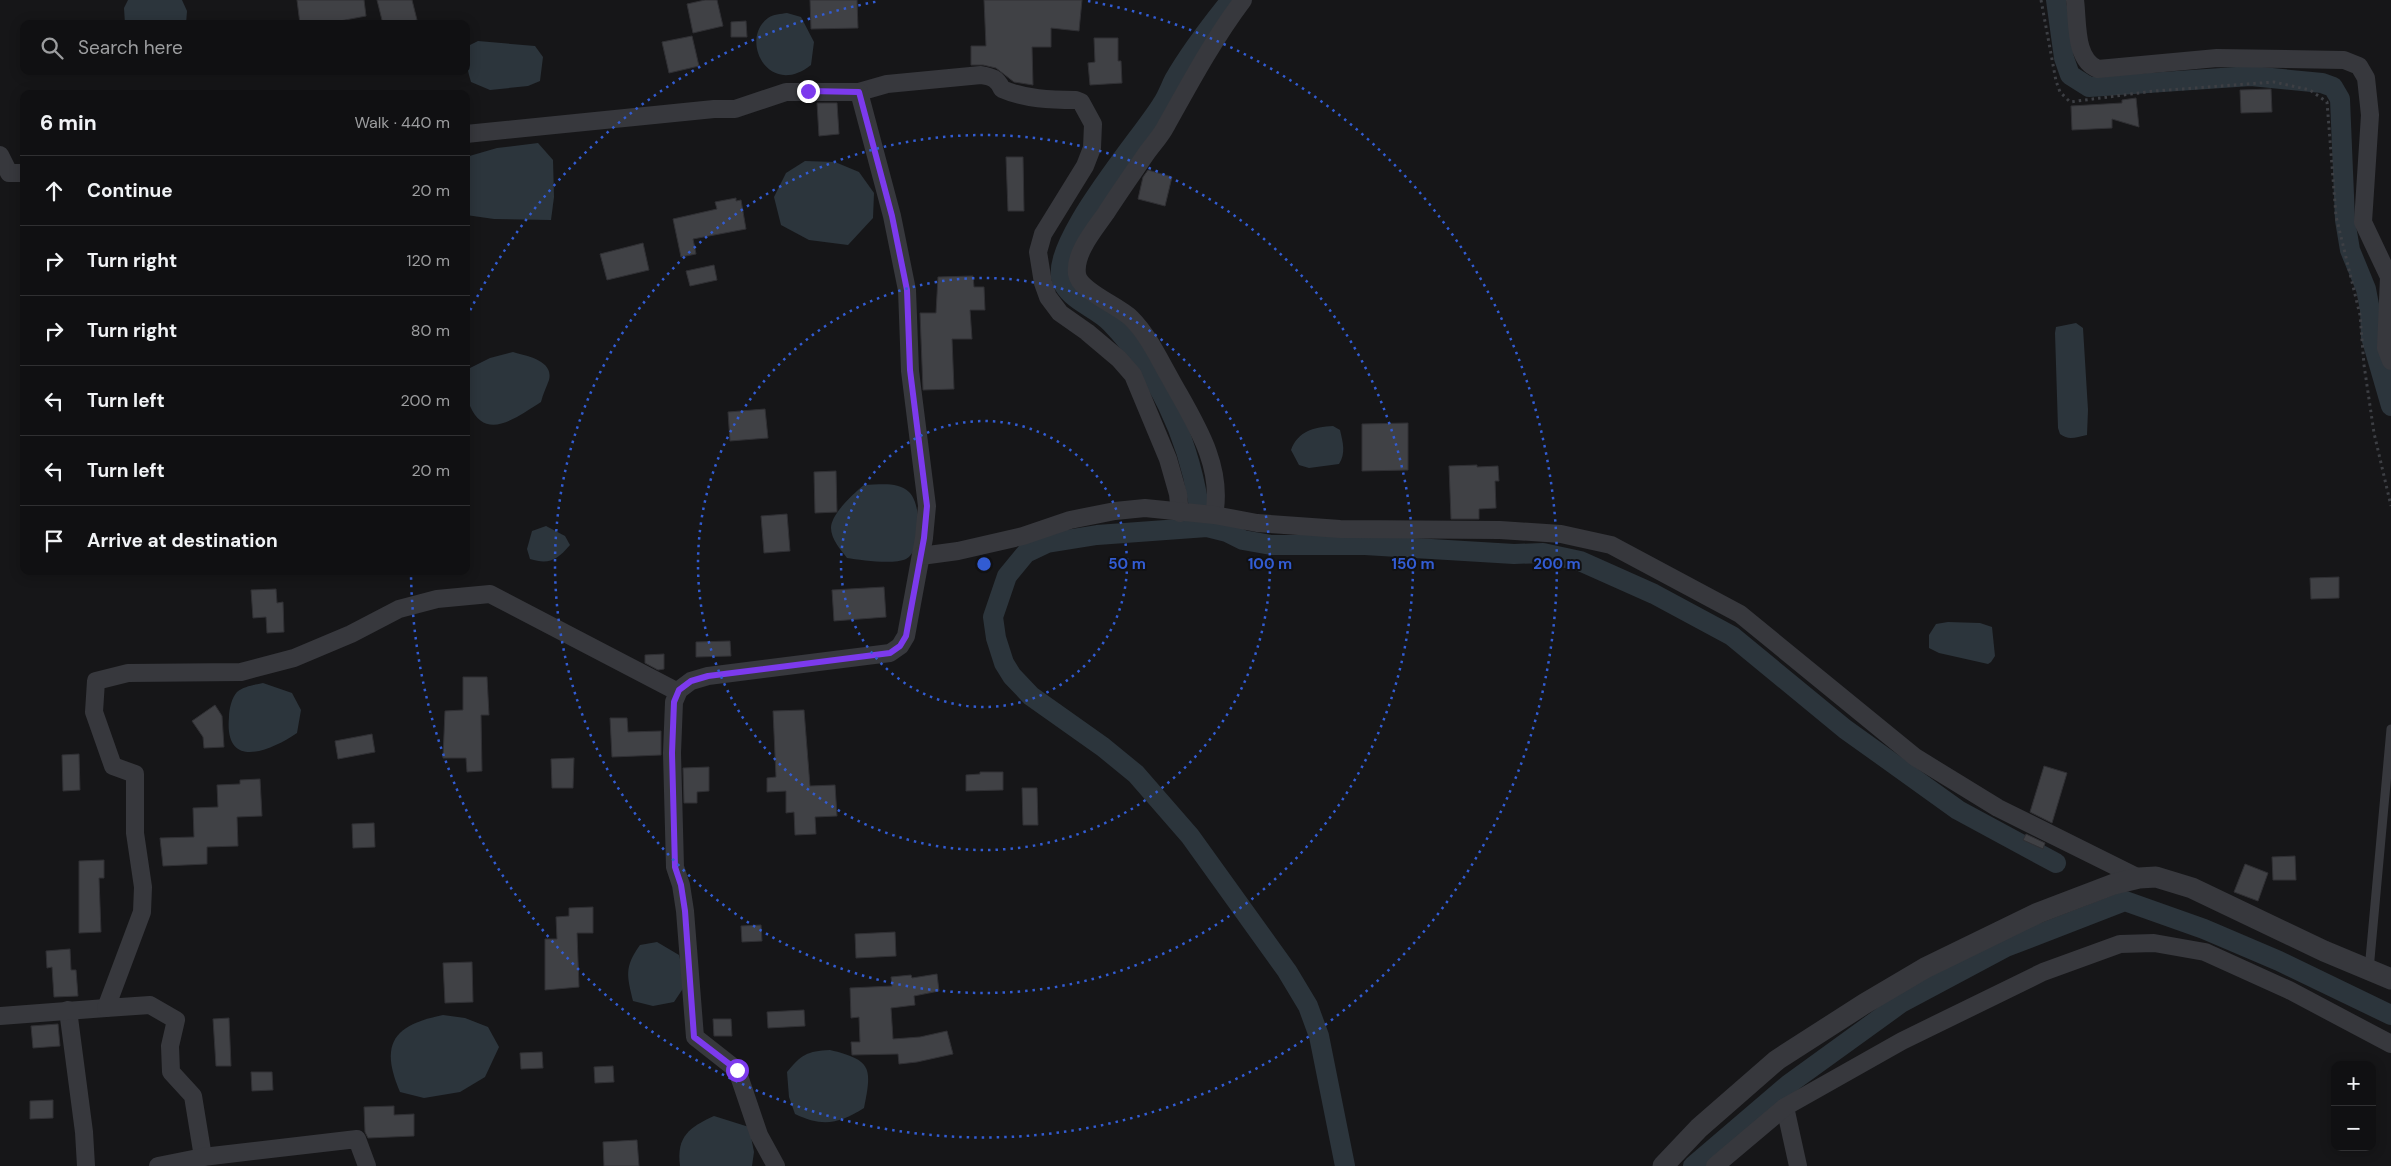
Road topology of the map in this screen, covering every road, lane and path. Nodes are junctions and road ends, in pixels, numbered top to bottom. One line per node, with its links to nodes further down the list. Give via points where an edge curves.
1 (1243, 0): 11 (street, via 1185,89 1166,128 1087,241 1077,263 1076,275 1082,285 1130,317 1145,335 1196,423 1205,442 1215,486)
2 (2041, 0): 9 (path, via 2056,81 2060,92 2070,102 2154,91 2274,82 2310,90 2326,102 2336,216 2360,315 2374,433)
3 (2075, 0): 8 (street, via 2082,52 2098,69 2216,58 2344,60 2359,66 2366,78 2370,115 2363,222 2389,277 2386,348)
4 (859, 92): 5 (street, via 786,92 735,109); 10 (street, via 887,84 981,75 992,77 1002,89 1016,95 1081,102 1093,124 1092,148 1085,166 1043,234 1038,252 1043,283 1048,297 1060,313 1120,359 1133,375 1168,459); 12 (street, via 892,216 907,290 910,370 927,506)
5 (470, 134)
6 (0, 155): 7 (street, via 9,173)
7 (20, 173)
8 (2391, 362)
9 (2391, 506)
10 (1180, 513): 11 (street); 12 (street, via 1145,508 1115,510 1070,520 1023,536)
11 (1214, 515): 15 (street, via 1256,523 1340,529 1500,530 1561,534 1611,545 1740,614 1915,757 1998,808)
12 (921, 556): 13 (street, via 906,636 890,653 708,676 691,681)
13 (678, 692): 18 (street, via 490,594 438,599 399,610 294,658 241,672 128,673 96,681 94,712 113,766 135,774 135,833 143,887 142,912); 27 (street, via 674,702 672,753 675,867 685,911 694,1037 737,1070 759,1135)
14 (2391, 729): 16 (lane)
15 (2139, 878): 16 (street, via 2156,877 2192,888); 28 (street, via 2114,884 2038,913 1917,972 1777,1060 1699,1128)
16 (2369, 970): 17 (street)
17 (2391, 979)
18 (106, 1008): 19 (street); 23 (street, via 150,1005 176,1020 170,1046 171,1072 193,1096)
19 (68, 1010): 20 (street); 24 (street)
20 (0, 1016)
21 (2391, 1044): 22 (street, via 2289,990 2205,952 2154,943 2120,944 2044,972 1902,1042)
22 (1785, 1107): 29 (street); 30 (street)
23 (203, 1157): 25 (street); 26 (street, via 357,1139)
24 (86, 1166)
25 (158, 1166)
26 (367, 1166)
27 (776, 1166)
28 (1663, 1166)
29 (1715, 1166)
30 (1798, 1166)

